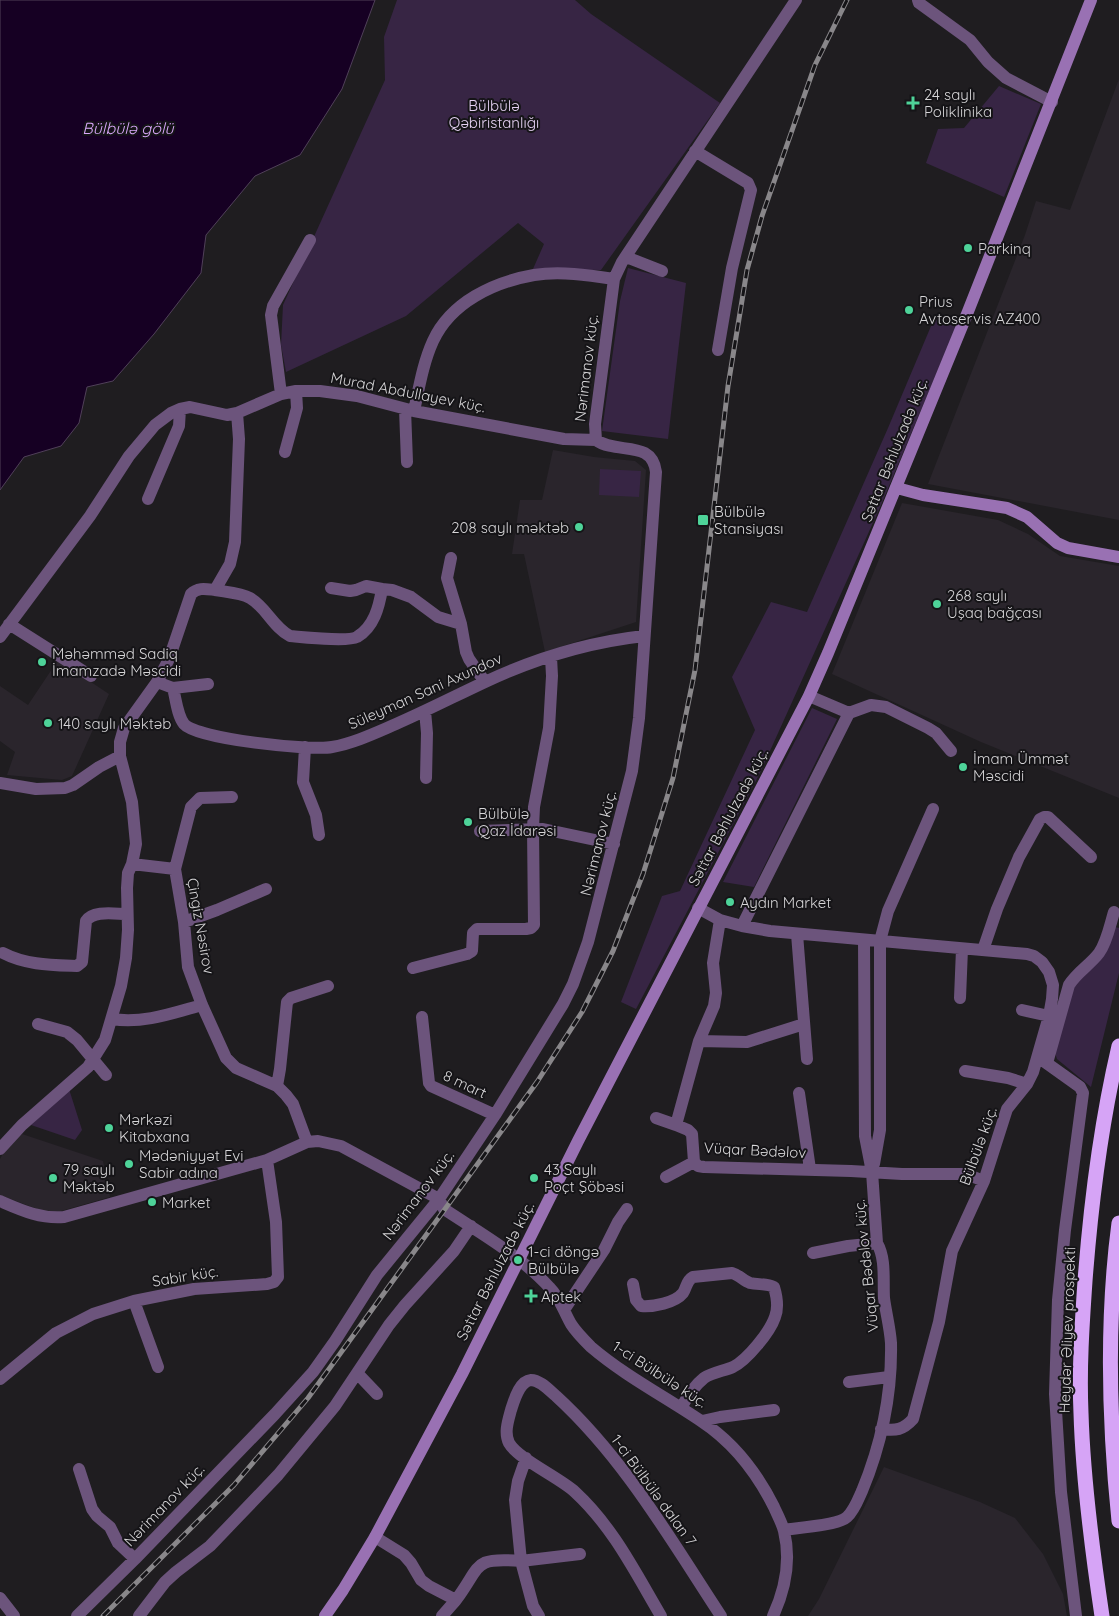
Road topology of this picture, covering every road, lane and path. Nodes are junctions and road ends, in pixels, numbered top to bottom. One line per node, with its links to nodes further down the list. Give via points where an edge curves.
1 (918, 0): 4 (street, via 970,40 1002,74)
2 (1091, 0): 4 (main road, Səttar Bəhlulzadə küç.)
3 (791, 2): 5 (street, Nərimanov küç., via 726,108)
4 (1052, 102): 19 (main road, Səttar Bəhlulzadə küç.)
5 (694, 151): 7 (street, Nərimanov küç.); 10 (street, via 748,183 751,190 732,268)
6 (310, 240): 12 (street, via 273,306)
7 (626, 257): 8 (street); 9 (street, Nərimanov küç.)
8 (662, 271)
9 (614, 279): 14 (street, via 592,275 535,275 488,289 456,309 441,327 427,355); 16 (street, Nərimanov küç., via 595,424)
10 (718, 350)
11 (296, 391): 12 (street, Murad Abdullayev küç.); 14 (street, Murad Abdullayev küç., via 347,395); 17 (street, via 297,408)
12 (281, 394): 15 (street, Murad Abdullayev küç.)
13 (180, 408): 15 (street, Murad Abdullayev küç., via 190,406); 20 (street, via 179,426); 26 (street, via 155,425 129,456 90,516)
14 (410, 410): 16 (street, Murad Abdullayev küç., via 564,439); 18 (street)
15 (237, 413): 25 (street, via 235,542 230,564)
16 (596, 440): 28 (street, Nərimanov küç., via 608,446 644,452 655,463)
17 (285, 452)
18 (407, 462)
19 (896, 488): 21 (main road, via 1007,508 1026,517 1068,548); 36 (main road, Səttar Bəhlulzadə küç.)
20 (148, 499)
21 (1119, 557)
22 (451, 558): 27 (street, via 447,578)
23 (331, 588): 24 (street, via 350,591 366,586)
24 (382, 589): 25 (street, via 379,606 370,624 356,638 344,639 290,636 249,597); 27 (street, via 410,597 438,617)
25 (215, 590): 32 (street, via 201,589 191,594 169,659)
26 (9, 624): 29 (street); 31 (street)
27 (461, 624): 33 (street, via 469,659)
28 (644, 636): 30 (street, Süleyman Sani Axundov, via 605,642); 49 (street, Nərimanov küç., via 637,742)
29 (0, 637)
30 (551, 657): 33 (street, Süleyman Sani Axundov); 46 (street, via 549,728)
31 (91, 676)
32 (157, 682): 35 (street); 41 (street, via 124,728)
33 (485, 682): 37 (street, Süleyman Sani Axundov)
34 (208, 684): 35 (street)
35 (174, 688): 39 (street, Süleyman Sani Axundov, via 181,718 192,729 225,738)
36 (809, 696): 38 (street); 54 (main road, Səttar Bəhlulzadə küç.)
37 (424, 711): 39 (street, Süleyman Sani Axundov, via 368,737 331,748); 42 (street, via 428,733)
38 (849, 713): 40 (street, via 871,705 886,708 936,733); 59 (street)
39 (305, 747): 48 (street, via 303,782 316,815)
40 (951, 751)
41 (120, 756): 43 (street, via 65,788 36,789); 51 (street, via 134,819 136,844)
42 (426, 778)
43 (0, 784)
44 (232, 797): 52 (street, Çingiz Nəsirov, via 200,798 191,806)
45 (933, 808): 62 (street, via 888,911)
46 (532, 828): 47 (street); 49 (street); 66 (street, via 534,925 531,928 476,929 472,951)
47 (480, 831)
48 (319, 836)
49 (614, 844): 86 (street, Nərimanov küç., via 588,942 573,984)
50 (1091, 857): 64 (street, via 1048,817 1040,819 1019,857)
51 (132, 864): 52 (street); 56 (street, via 128,873)
52 (175, 869): 58 (street, Çingiz Nəsirov)
53 (266, 889): 58 (street)
54 (698, 908): 57 (street, Bülbülə küç.); 104 (main road, Səttar Bəhlulzadə küç.)
55 (1114, 912): 79 (street, via 1098,954 1069,985)
56 (127, 914): 65 (street, via 88,918 82,962 77,966 35,964); 73 (street, via 126,958)
57 (720, 920): 59 (street, Bülbülə küç.); 76 (street, via 713,963 714,1006)
58 (184, 922): 69 (street, Çingiz Nəsirov, via 188,966)
59 (742, 926): 60 (street, Bülbülə küç.)
60 (797, 934): 61 (street, Bülbülə küç.); 75 (street)
61 (864, 940): 62 (street, Bülbülə küç.); 94 (street, Vüqar Bədəlov küç., via 864,1136)
62 (880, 941): 63 (street, Bülbülə küç.); 94 (street, via 880,1130)
63 (962, 949): 64 (street, Bülbülə küç.); 68 (street)
64 (984, 950): 71 (street, Bülbülə küç., via 1026,954 1042,962 1053,985)
65 (3, 953)
66 (413, 968)
67 (328, 986): 84 (street, via 286,1002)
68 (960, 998)
69 (202, 1005): 73 (street, via 131,1022); 84 (street, Çingiz Nəsirov, via 231,1064)
70 (1022, 1010): 71 (street)
71 (1049, 1016): 79 (street, Bülbülə küç.)
72 (422, 1017): 86 (street, 8 mart, via 431,1086)
73 (112, 1019): 80 (street)
74 (38, 1024): 80 (street, via 66,1032)
75 (804, 1024): 76 (street, via 747,1042); 78 (street)
76 (699, 1042): 88 (street)
77 (1119, 1046): 138 (highway, Heydər Əliyev prospekti, via 1098,1153 1089,1226 1081,1359 1085,1482)
78 (806, 1059)
79 (1043, 1060): 83 (street, Bülbülə küç.); 137 (street, via 1080,1087 1083,1093 1058,1300 1055,1394 1061,1492)
80 (94, 1061): 82 (street); 90 (street, via 22,1124)
81 (966, 1071): 83 (street)
82 (106, 1075)
83 (1027, 1084): 96 (street, Bülbülə küç., via 1007,1109)
84 (277, 1086): 89 (street, Çingiz Nəsirov, via 293,1104)
85 (798, 1093): 93 (street)
86 (495, 1115): 97 (street, Nərimanov küç.)
87 (656, 1118): 88 (street)
88 (676, 1125): 92 (street, Vüqar Bədəlov, via 692,1134)
89 (307, 1142): 91 (street); 97 (street, 1-ci Bülbülə küç., via 341,1146)
90 (0, 1149)
91 (267, 1160): 98 (street, via 64,1217 39,1216); 106 (street, Sabir küç., via 276,1222 278,1277 274,1282 194,1289)
92 (694, 1162): 93 (street, Vüqar Bədəlov, via 704,1167); 95 (street)
93 (810, 1169): 94 (street, Vüqar Bədəlov)
94 (872, 1172): 96 (street, Vüqar Bədəlov, via 963,1174); 102 (street, Vüqar Bədəlov küç.)
95 (666, 1177)
96 (984, 1181): 117 (street, Bülbülə küç., via 952,1252 937,1331 913,1418 897,1431)
97 (439, 1199): 101 (street, 1-ci Bülbülə küç., via 444,1209); 124 (street, Nərimanov küç., via 377,1275 335,1341 295,1393)
98 (0, 1201)
99 (627, 1209): 107 (street)
100 (1119, 1223): 120 (highway, via 1111,1362)
101 (471, 1226): 104 (street, 1-ci Bülbülə küç.); 109 (street, via 454,1251 406,1304)
102 (877, 1242): 103 (street); 110 (street, Vüqar Bədəlov küç., via 882,1252 884,1298 890,1331)
103 (813, 1253)
104 (518, 1260): 107 (street, 1-ci Bülbülə küç., via 552,1290); 122 (main road, Səttar Bəhlulzadə küç., via 462,1374)
105 (633, 1284): 114 (street, via 636,1300 641,1306 674,1299 682,1294 687,1280 693,1277 732,1273 748,1282 774,1287 777,1295 775,1318 748,1356 733,1367 706,1377 695,1386)
106 (134, 1301): 108 (street); 111 (street, Sabir küç., via 76,1321 56,1333)
107 (564, 1310): 114 (street, 1-ci Bülbülə küç., via 590,1346 644,1386)
108 (158, 1367)
109 (358, 1373): 113 (street); 130 (street, via 278,1475 200,1556 165,1582)
110 (889, 1377): 112 (street); 117 (street, Vüqar Bədəlov küç.)
111 (0, 1380)
112 (849, 1382)
113 (377, 1394)
114 (681, 1408): 116 (street, 1-ci Bülbülə küç.)
115 (774, 1410): 116 (street)
116 (702, 1421): 121 (street, 1-ci Bülbülə küç., via 753,1471 766,1490)
117 (881, 1429): 121 (street, Vüqar Bədəlov küç., via 869,1474 851,1513 836,1522)
118 (526, 1458): 125 (street, via 515,1500); 134 (street, 1-ci Bülbülə dalan 7, via 568,1487 598,1515); 135 (street, 1-ci Bülbülə dalan 7, via 510,1444 506,1434 513,1403 521,1386 530,1380 538,1381 568,1408 629,1478)
119 (79, 1469): 124 (street, via 92,1509 110,1527 122,1548)
120 (1119, 1521)
121 (784, 1530): 136 (street, 1-ci Bülbülə küç., via 786,1572)
122 (375, 1537): 127 (street, via 404,1555 421,1580); 131 (main road, Səttar Bəhlulzadə küç.)
123 (580, 1554): 125 (street)
124 (135, 1559): 129 (street, Nərimanov küç.)
125 (521, 1561): 127 (street, via 490,1560 482,1563); 133 (street, via 533,1606)
126 (0, 1598): 128 (street)
127 (456, 1600): 132 (street)
128 (14, 1616)
129 (77, 1616)
130 (139, 1616)
131 (324, 1616)
132 (442, 1616)
133 (539, 1616)
134 (661, 1616)
135 (721, 1616)
136 (773, 1616)
137 (1076, 1616)
138 (1102, 1616)

